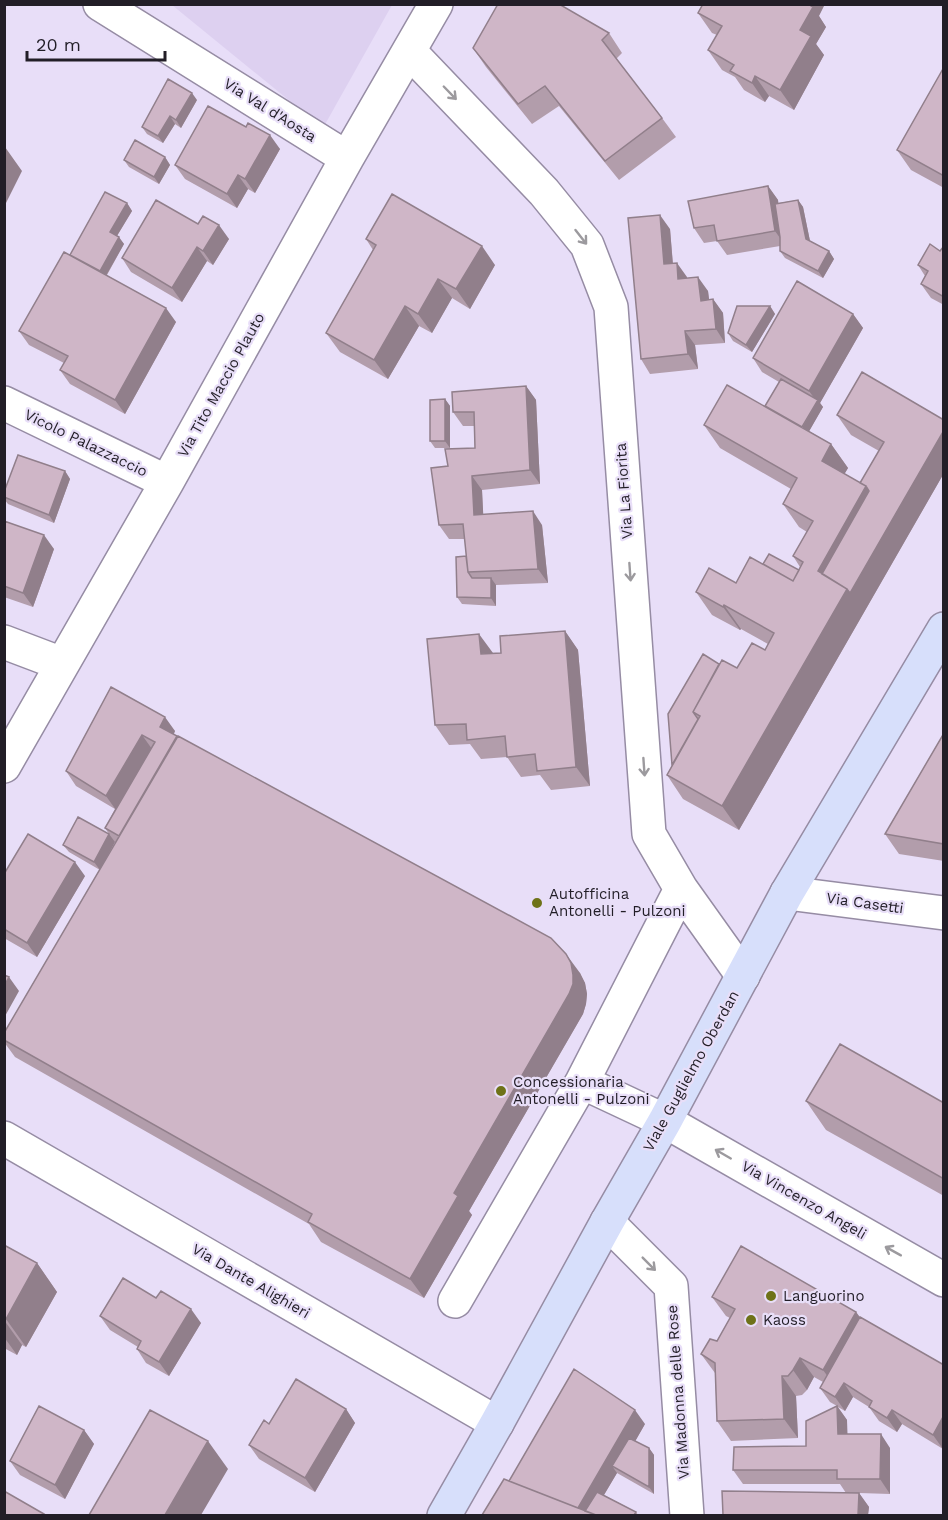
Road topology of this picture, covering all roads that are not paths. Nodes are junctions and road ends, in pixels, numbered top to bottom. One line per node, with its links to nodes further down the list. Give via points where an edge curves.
1 (100, 4): 4 (street, Via Val d'Aosta)
2 (436, 4): 3 (street, Via Tito Maccio Plauto)
3 (409, 51): 4 (street, Via Tito Maccio Plauto); 11 (street, Via La Fiorita, one-way to 11, via 544,192 580,236 611,307 649,834)
4 (347, 158): 6 (street, Via Tito Maccio Plauto)
5 (4, 403): 6 (street, Vicolo Palazzaccio)
6 (167, 482): 9 (street, Via Tito Maccio Plauto)
7 (944, 629): 12 (main road, Viale Guglielmo Oberdan)
8 (4, 642): 9 (street)
9 (62, 664): 10 (street, Via Tito Maccio Plauto)
10 (4, 766)
11 (681, 889): 14 (street, Via La Fiorita); 15 (street)
12 (787, 893): 13 (street, Via Casetti); 14 (main road, Viale Guglielmo Oberdan)
13 (944, 913)
14 (743, 976): 16 (main road, Viale Guglielmo Oberdan)
15 (582, 1082): 16 (street, Via Vincenzo Angeli); 20 (street)
16 (665, 1120): 18 (main road, Viale Guglielmo Oberdan); 19 (street, Via Vincenzo Angeli, one-way to 16)
17 (4, 1138): 21 (street, Via Dante Alighieri)
18 (607, 1222): 21 (main road, Viale Guglielmo Oberdan); 23 (street, Via Madonna delle Rose, one-way to 23, via 671,1286)
19 (944, 1280)
20 (455, 1301)
21 (497, 1423): 22 (main road, Viale Guglielmo Oberdan)
22 (444, 1515)
23 (687, 1515)

